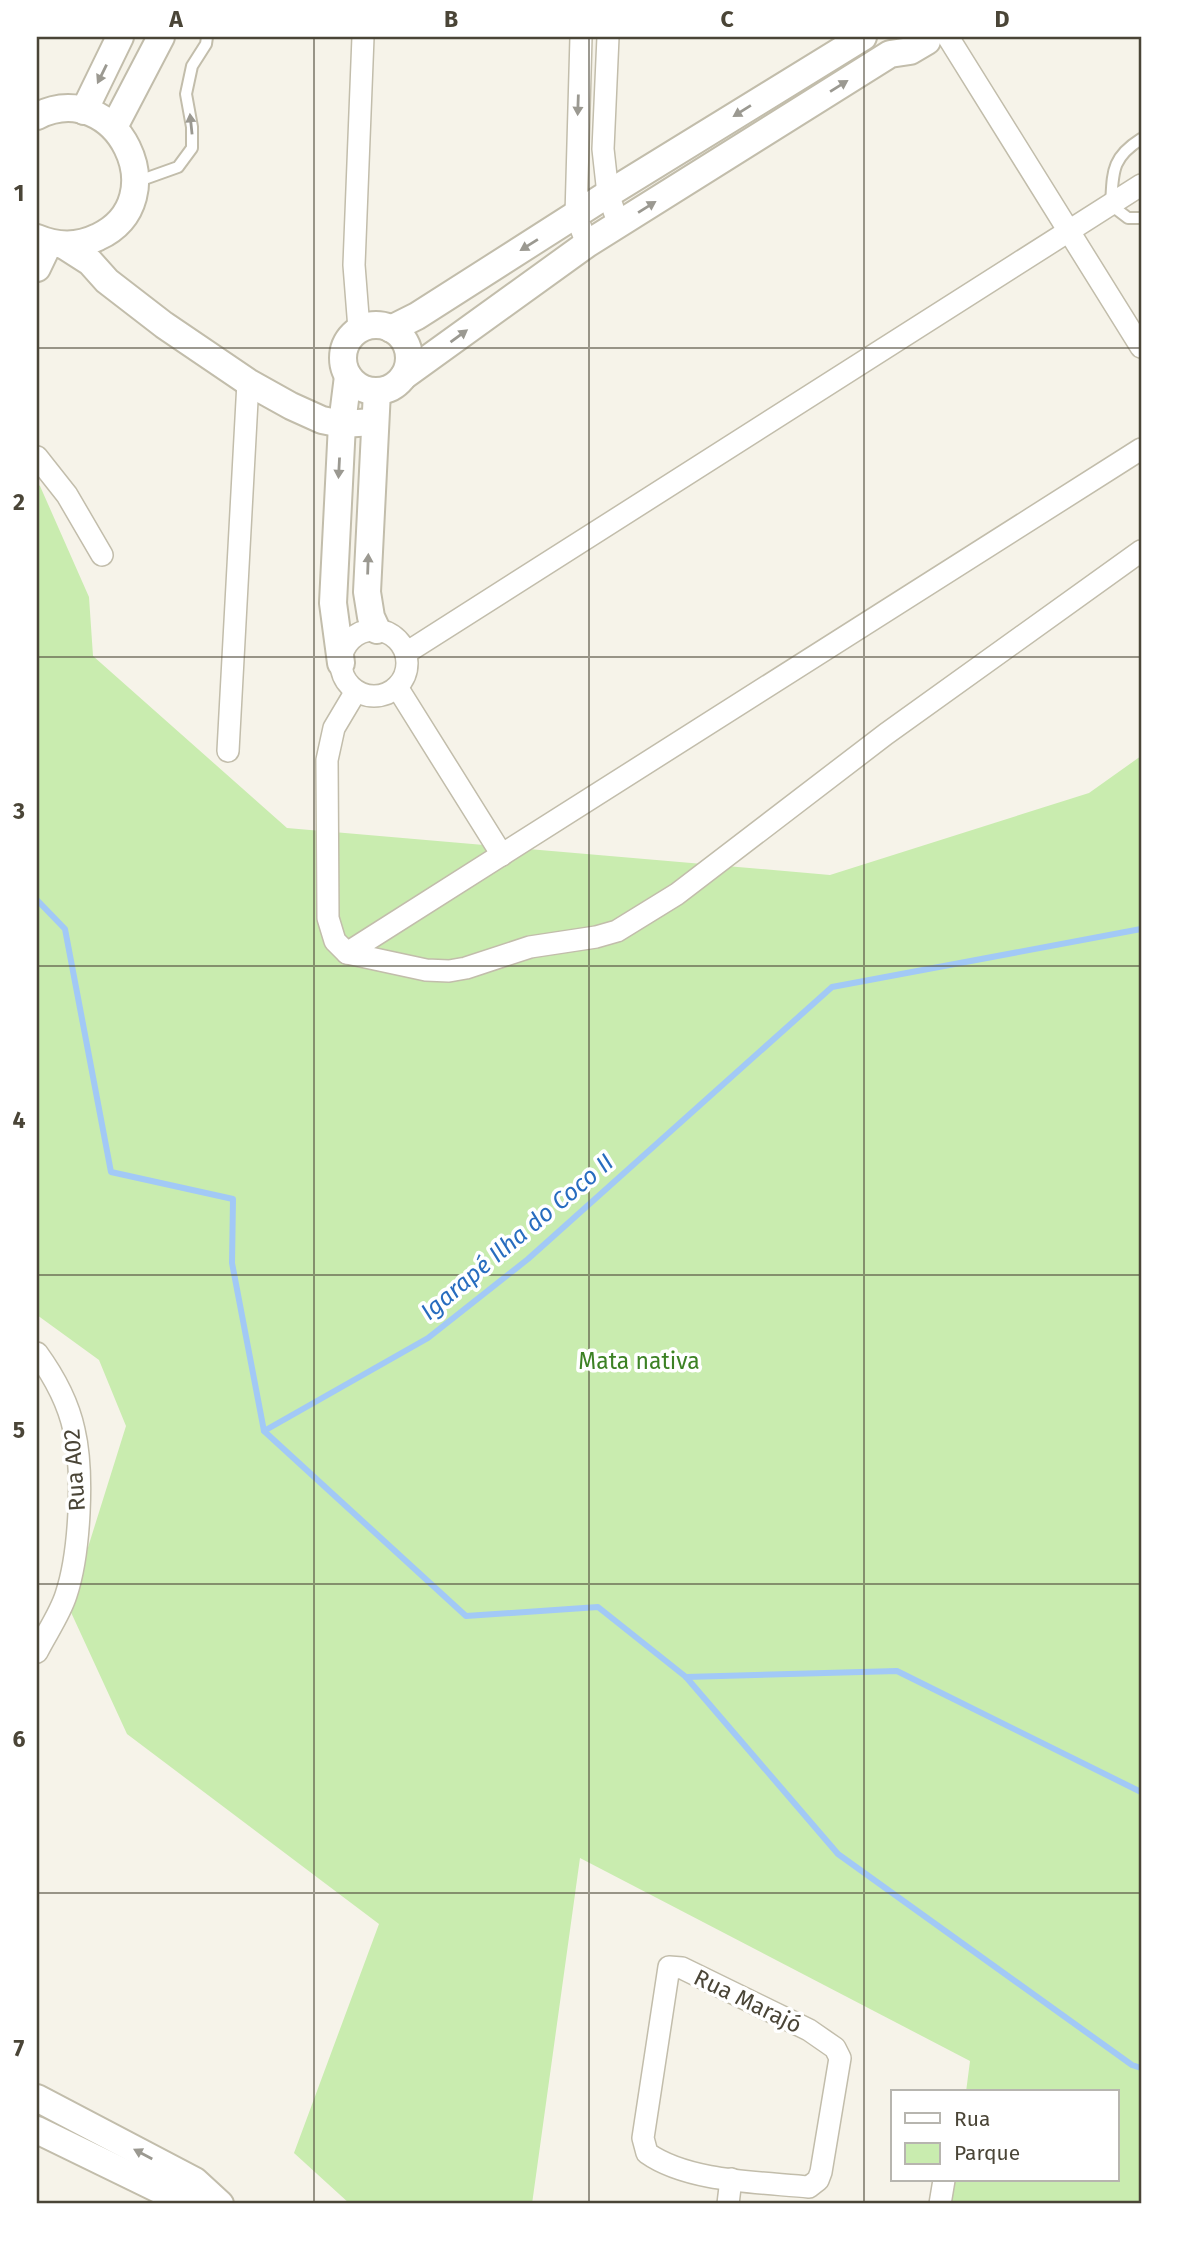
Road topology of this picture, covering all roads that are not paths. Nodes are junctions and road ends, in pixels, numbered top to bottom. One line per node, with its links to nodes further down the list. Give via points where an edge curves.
1 (120, 37): 9 (street, one-way to 9)
2 (161, 37): 11 (street)
3 (207, 37): 13 (lane, one-way to 3, via 178,167 192,148 186,94 192,66)
4 (363, 37): 25 (street, via 354,265)
5 (581, 37): 17 (street, one-way to 17)
6 (608, 37): 15 (street, via 603,149)
7 (863, 37): 15 (street, one-way to 15)
8 (931, 38): 19 (street, one-way to 8, via 890,54 910,51); 20 (street)
9 (84, 111): 10 (street, via 64,108); 11 (street)
10 (37, 116)
11 (114, 127): 13 (street, via 127,143)
12 (1141, 139): 16 (lane, via 1125,150 1113,172)
13 (136, 182): 21 (street, via 121,221 105,234 86,243)
14 (1141, 185): 16 (street)
15 (608, 194): 17 (street); 19 (street)
16 (1111, 205): 18 (lane, via 1128,218); 20 (street)
17 (576, 215): 22 (street); 24 (street, one-way to 24)
18 (1141, 218)
19 (619, 225): 22 (street)
20 (1070, 231): 26 (street); 38 (street)
21 (50, 242): 23 (street); 29 (street, via 90,262 164,325)
22 (587, 244): 28 (street, one-way to 22)
23 (37, 268)
24 (391, 328): 25 (street); 28 (street, via 406,344 409,355)
25 (359, 329): 27 (street, via 343,350)
26 (1141, 347)
27 (348, 376): 30 (street, via 359,386); 32 (street)
28 (404, 376): 30 (street)
29 (248, 383): 32 (street, via 312,416); 42 (street)
30 (377, 391): 31 (street)
31 (373, 422): 32 (street); 37 (street, one-way to 31, via 367,592)
32 (342, 424): 39 (street, one-way to 39, via 333,603)
33 (1141, 449): 43 (street)
34 (37, 457): 36 (street, via 67,495)
35 (1141, 551): 44 (street, via 886,734 677,894 617,931 530,947 449,971)
36 (102, 555)
37 (377, 630): 38 (street, via 396,638); 39 (street, via 348,642)
38 (406, 653): 40 (street, via 407,671)
39 (341, 663): 41 (street, via 342,674)
40 (397, 687): 41 (street, via 377,696); 43 (street)
41 (356, 691): 44 (street, via 334,728 327,760 328,918 335,941)
42 (228, 751)
43 (502, 855): 44 (street)
44 (347, 953)
45 (37, 1353): 46 (street, Rua A02, via 66,1405 78,1458 78,1533 66,1595)
46 (37, 1652)
47 (37, 2098): 51 (street, one-way to 47)
48 (37, 2130): 51 (street)
49 (731, 2179): 49 (street, Rua Marajó, via 809,2187 818,2180 840,2058 835,2048 809,2030 682,1968 668,1967 643,2138 647,2153 675,2168); 53 (street)
50 (944, 2182): 54 (street)
51 (181, 2196): 52 (street, via 207,2190)
52 (220, 2204)
53 (728, 2204)
54 (940, 2204)

